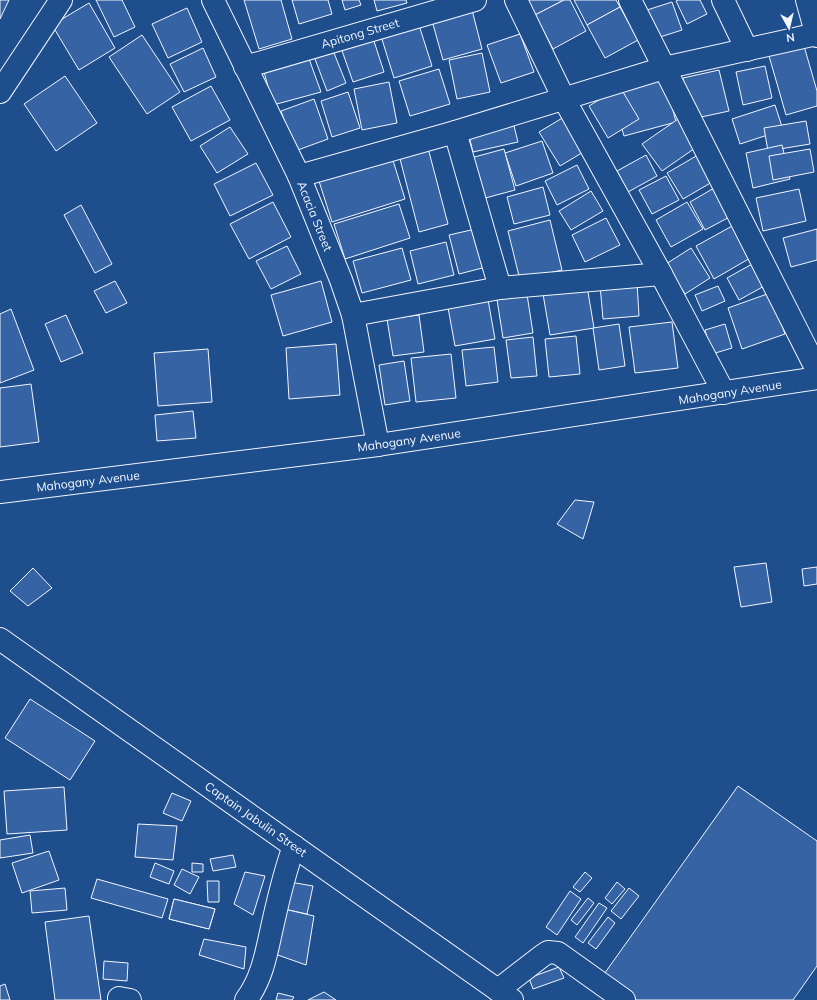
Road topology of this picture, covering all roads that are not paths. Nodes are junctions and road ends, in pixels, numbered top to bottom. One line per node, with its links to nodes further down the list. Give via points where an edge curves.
1 (61, 0): 12 (street)
2 (214, 0): 10 (street, Acacia Street)
3 (475, 0): 10 (street, Apitong Street)
4 (516, 0): 13 (street)
5 (630, 0): 11 (street)
6 (723, 0): 9 (street)
7 (807, 0): 8 (street)
8 (817, 35): 9 (street)
9 (747, 50): 11 (street)
10 (245, 67): 15 (street, Acacia Street)
11 (664, 68): 13 (street); 19 (street)
12 (0, 92)
13 (564, 99): 14 (street); 16 (street)
14 (456, 132): 15 (street); 17 (street)
15 (299, 176): 18 (street, Acacia Street)
16 (661, 274): 17 (street); 21 (street)
17 (500, 288): 18 (street)
18 (353, 315): 22 (street, Acacia Street)
19 (817, 370)
20 (817, 378): 21 (street, Mahogany Avenue)
21 (724, 393): 22 (street, Mahogany Avenue)
22 (378, 445): 23 (street, Mahogany Avenue)
23 (0, 492)
24 (0, 639): 25 (street, Captain Jabulin Street)
25 (294, 846): 26 (street, Captain Jabulin Street); 27 (street, via 284,872 262,969)
26 (505, 995): 28 (street, via 548,952 558,953)
27 (246, 1000)
28 (624, 1000)

